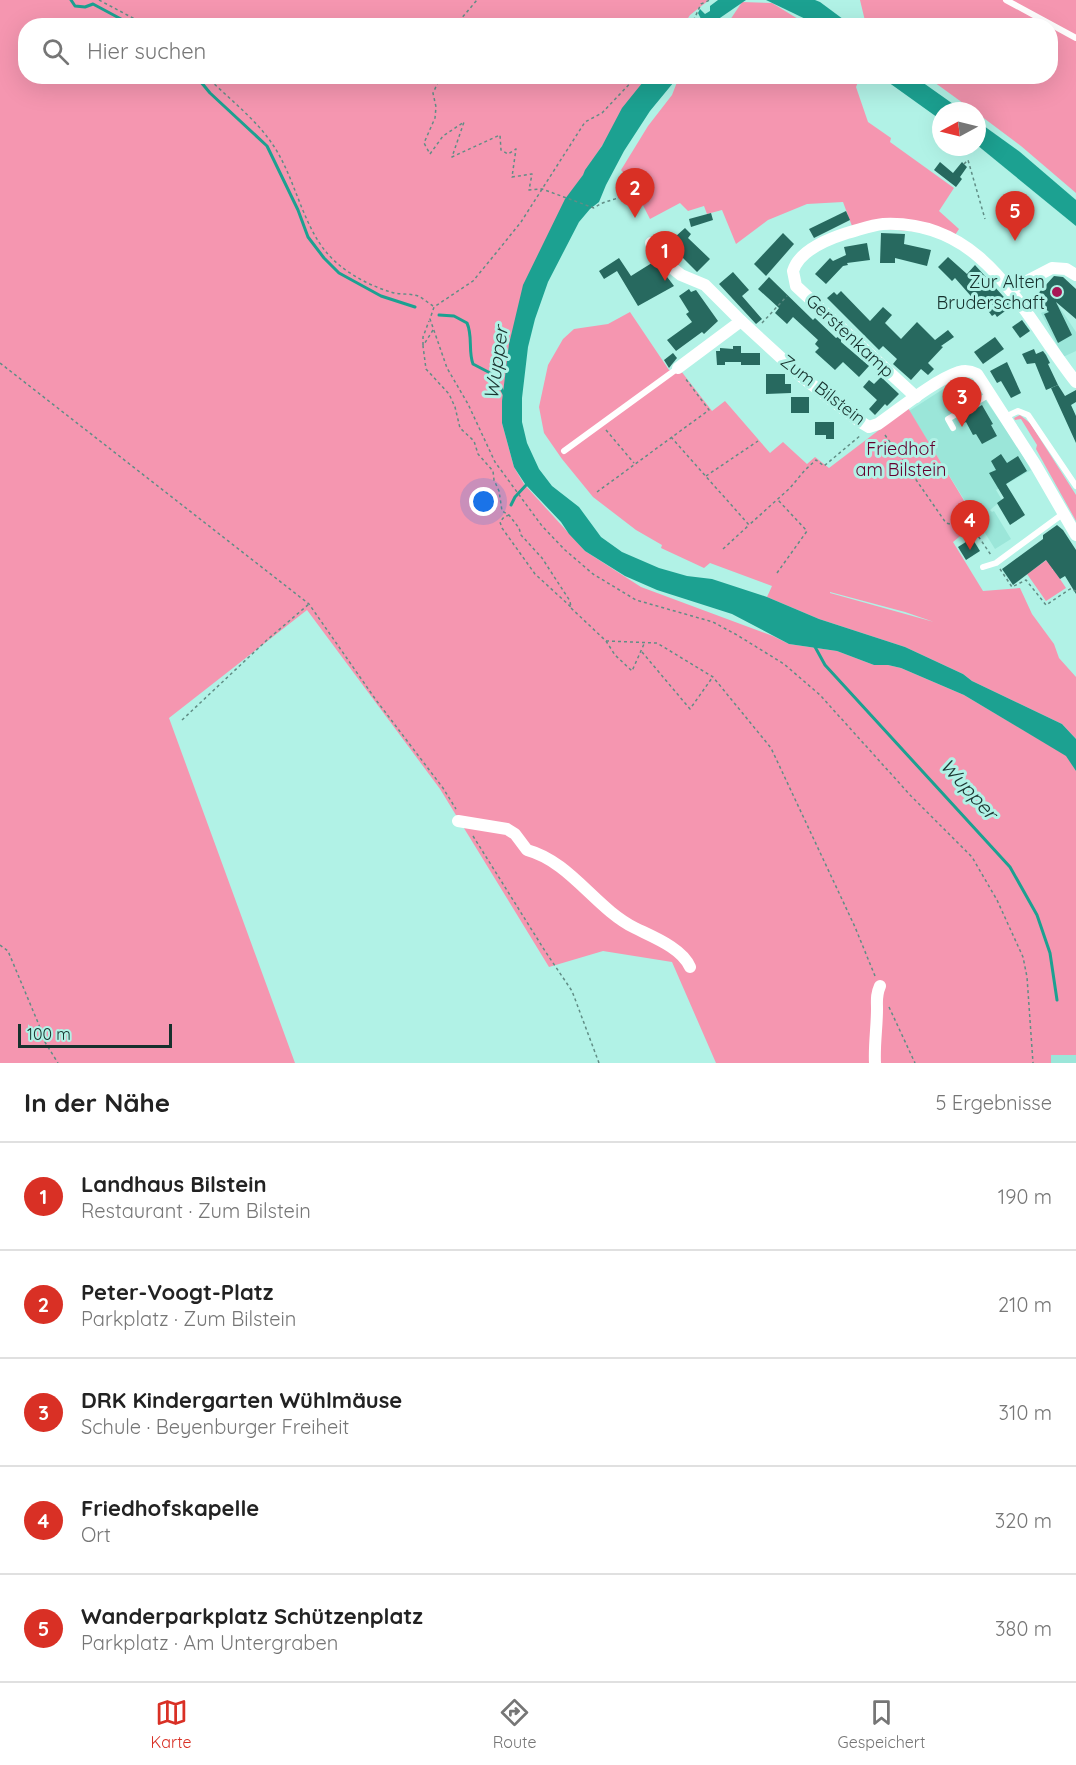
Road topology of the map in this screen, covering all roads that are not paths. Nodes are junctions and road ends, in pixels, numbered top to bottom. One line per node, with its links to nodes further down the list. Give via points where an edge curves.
1 (1006, 0): 2 (lane)
2 (1039, 18)
3 (1058, 28): 4 (lane)
4 (1076, 38)
5 (651, 243): 8 (street, Zum Bilstein, via 681,275 705,285)
6 (1076, 275): 7 (street, via 1066,268 1052,268)
7 (1010, 290): 10 (street); 12 (street, Gerstenkamp, via 975,252 953,239 907,225 883,225 840,236 800,258 792,271 796,286)
8 (741, 321): 9 (street); 12 (street, Zum Bilstein, via 859,422 874,426)
9 (678, 368): 15 (lane)
10 (1076, 382)
11 (991, 394): 12 (street, Zum Bilstein, via 981,378 967,370); 13 (street); 14 (lane, via 948,419)
12 (916, 397)
13 (1005, 417): 16 (lane, via 1017,411 1028,415); 17 (street)
14 (953, 428)
15 (564, 451)
16 (1076, 486)
17 (1064, 513): 18 (street); 19 (lane, via 996,563)
18 (1076, 535)
19 (983, 567)
20 (457, 815): 21 (street, via 515,834 527,850 558,865 615,916 680,954)
21 (690, 967)
22 (880, 986): 23 (street, via 875,1000)
23 (875, 1063)

